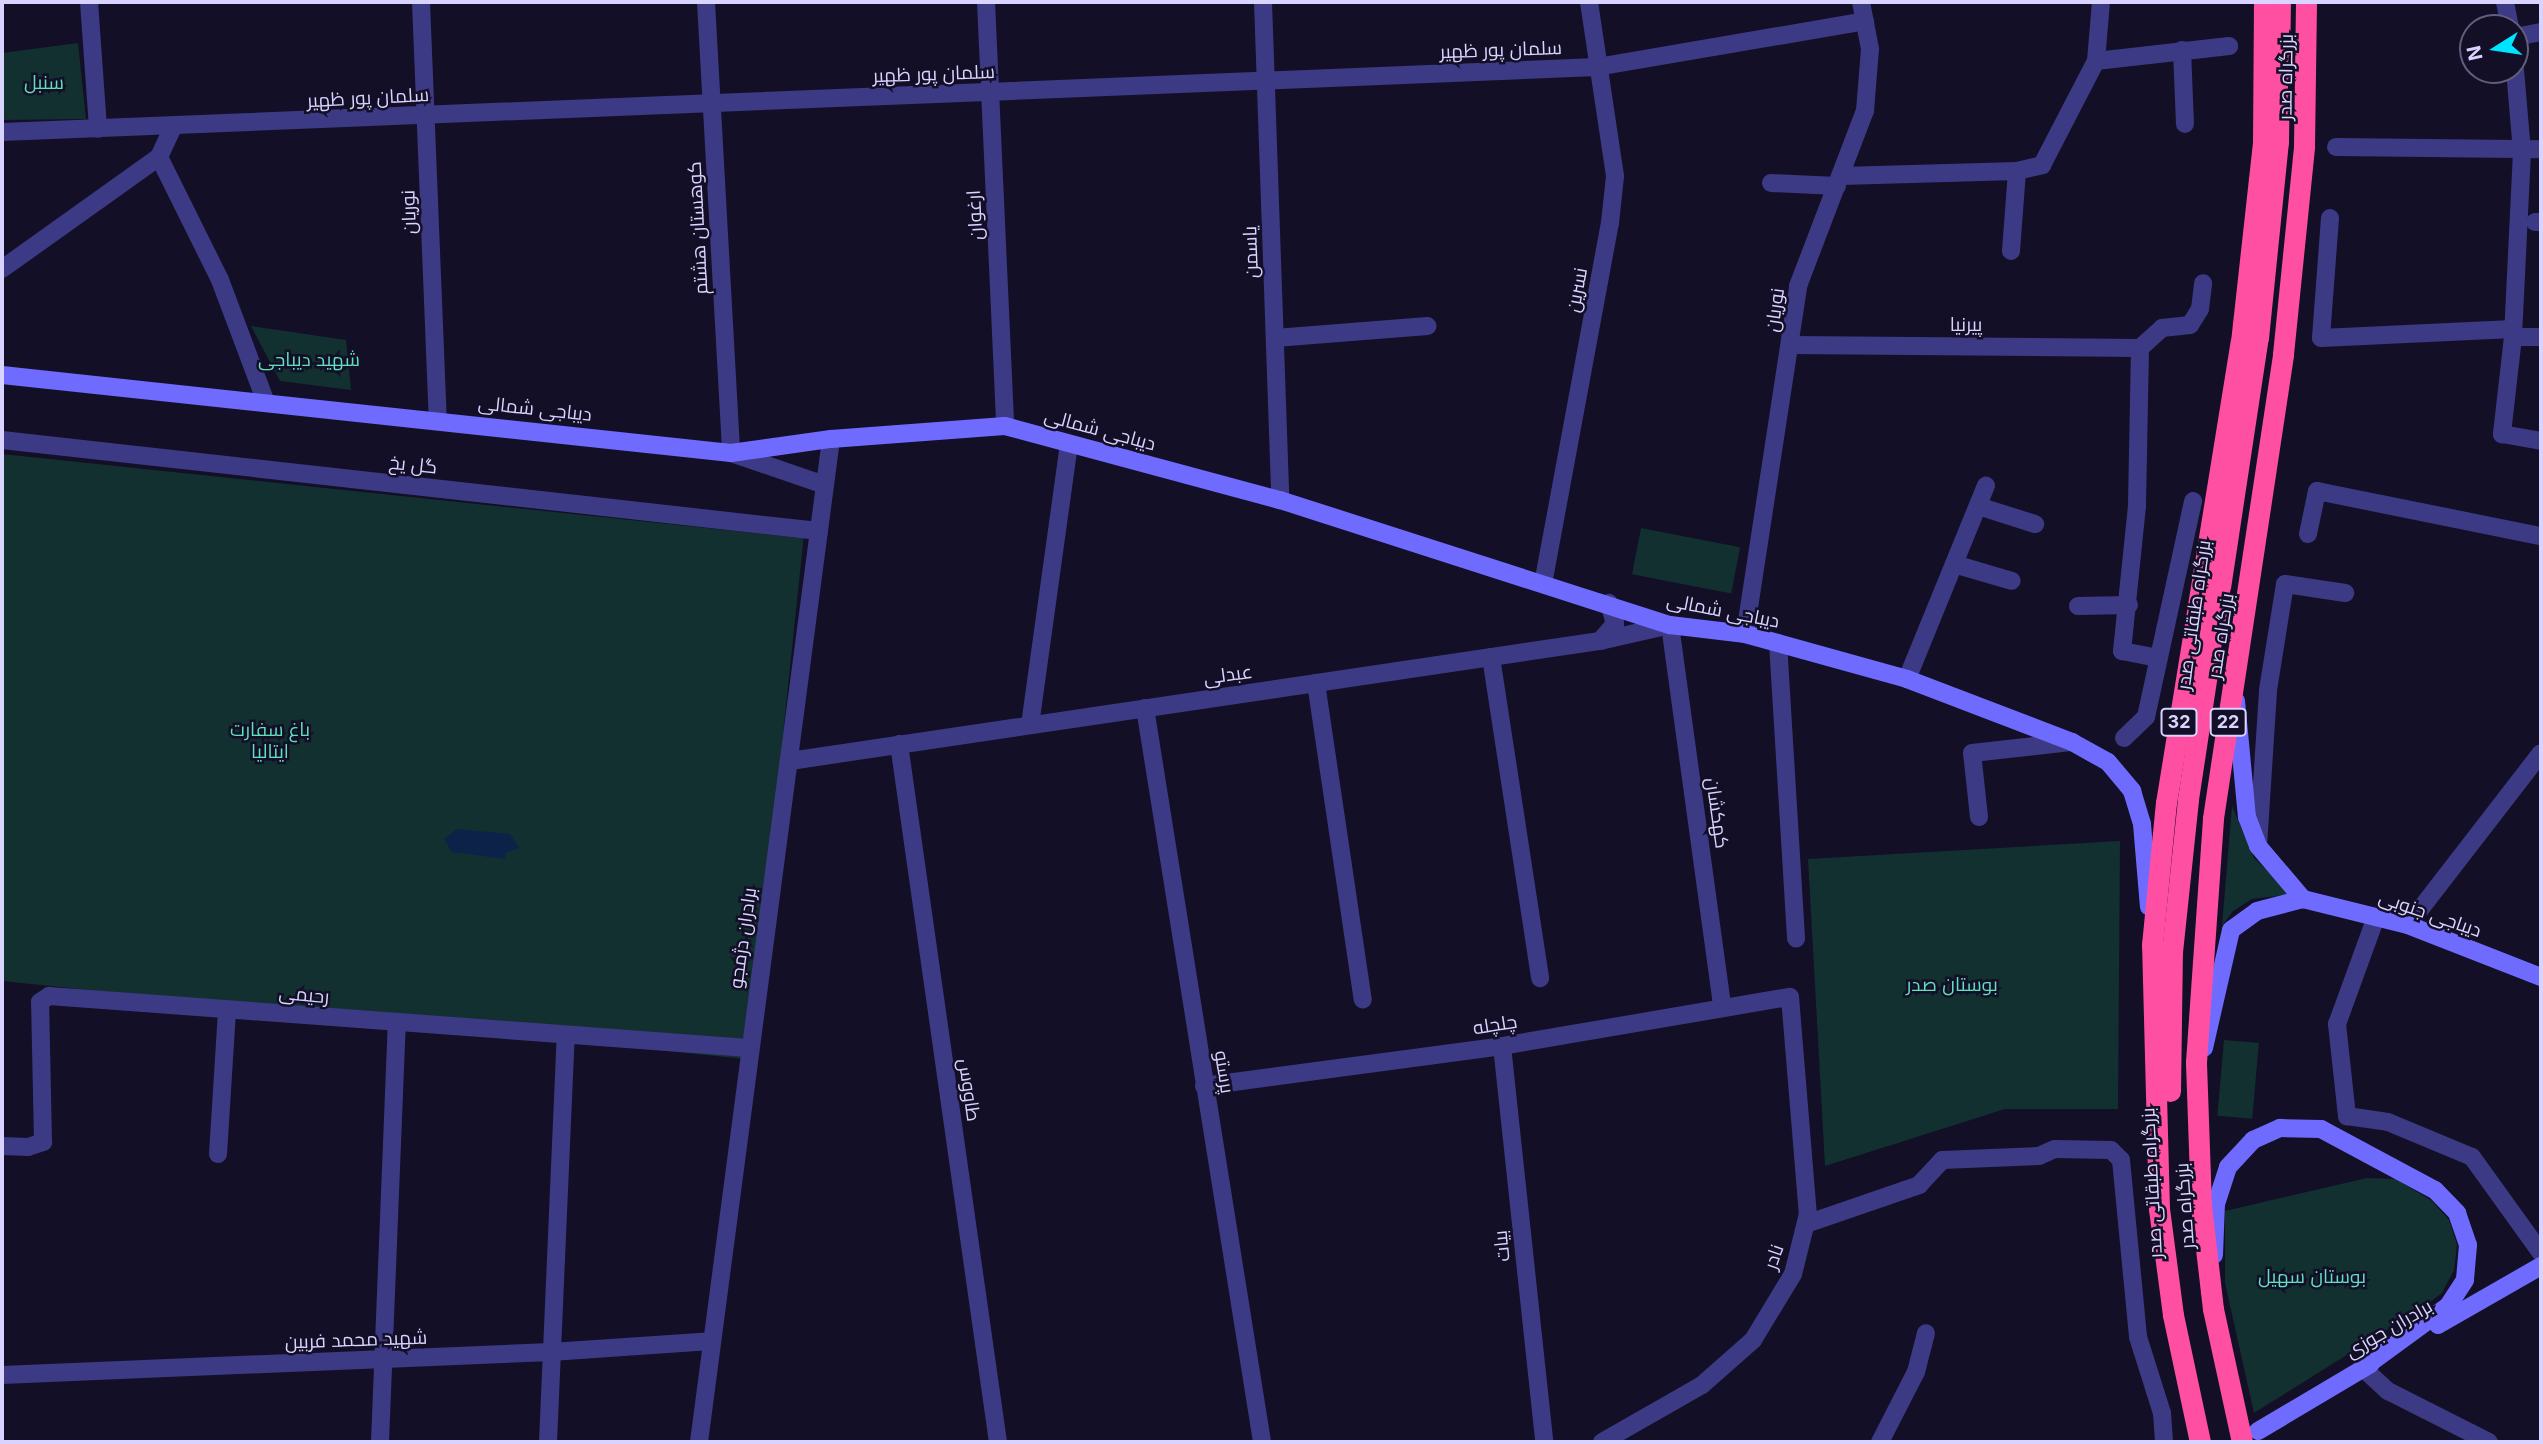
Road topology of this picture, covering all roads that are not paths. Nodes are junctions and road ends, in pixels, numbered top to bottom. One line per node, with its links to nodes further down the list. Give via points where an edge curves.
1 (89, 2): 24 (street)
2 (421, 2): 21 (street, نوریان)
3 (706, 2): 20 (street, کوهستان هشتم)
4 (986, 2): 19 (street, ارغوان)
5 (1263, 2): 17 (street, یاسمن)
6 (1589, 2): 16 (street, نسرین)
7 (1861, 2): 12 (street, نوریان)
8 (2101, 2): 15 (street)
9 (2264, 2): 90 (highway, بزرگراه صدر / 32, via 2263,144 2242,329 2166,803)
10 (2280, 2): 126 (highway, بزرگراه طبقاتی صدر / 22, via 2278,142 2259,338 2188,799 2172,952 2169,1056 2175,1237 2196,1373)
11 (2308, 2): 76 (highway, بزرگراه صدر, via 2308,147 2287,355); 115 (highway, 22, bridge, via 2304,146 2283,354 2213,818 2196,1062 2201,1206 2213,1309)
12 (1865, 21): 16 (street, سلمان پور ظهیر); 31 (street, نوریان, via 1870,48 1865,111)
13 (2229, 46): 14 (street)
14 (2182, 50): 15 (street); 22 (street)
15 (2096, 61): 30 (street, via 2042,165)
16 (1597, 67): 17 (street, سلمان پور ظهیر); 63 (street, نسرین, via 1615,176 1611,223)
17 (1266, 81): 19 (street, سلمان پور ظهیر); 40 (street, یاسمن)
18 (2516, 84): 28 (street)
19 (990, 92): 20 (street, سلمان پور ظهیر); 46 (street, ارغوان)
20 (712, 104): 21 (street, سلمان پور ظهیر); 51 (street, کوهستان هشتم)
21 (426, 116): 23 (street, سلمان پور ظهیر); 45 (street, نوریان)
22 (2185, 124)
23 (173, 127): 24 (street, سلمان پور ظهیر); 29 (street)
24 (98, 129): 25 (street, سلمان پور ظهیر)
25 (2, 132)
26 (2336, 147): 28 (street)
27 (2541, 149): 28 (street)
28 (2522, 152): 38 (street)
29 (159, 157): 35 (street); 44 (street, via 220,280)
30 (2017, 172): 31 (street); 34 (street)
31 (1839, 181): 32 (street); 41 (street, نوریان, via 1798,286)
32 (1771, 183)
33 (2330, 218): 38 (street, via 2321,338)
34 (2011, 251)
35 (2, 269)
36 (2203, 283): 42 (street, via 2200,309 2190,325 2162,328)
37 (1428, 326): 40 (street)
38 (2513, 333): 39 (street); 49 (street, via 2502,435)
39 (2541, 337)
40 (1275, 338): 54 (street, یاسمن)
41 (1791, 345): 42 (street, پیرنیا); 69 (street, نوریان)
42 (2140, 348): 66 (street, via 2137,506)
43 (2, 376): 44 (main road, دیباجی شمالی)
44 (265, 400): 45 (main road, دیباجی شمالی)
45 (439, 420): 51 (main road, دیباجی شمالی)
46 (1005, 426): 47 (main road, دیباجی شمالی); 50 (main road, دیباجی شمالی)
47 (831, 439): 51 (main road, دیباجی شمالی); 52 (street, برادران دژمجو)
48 (2, 440): 58 (street, گل یخ)
49 (2541, 441)
50 (1069, 444): 54 (main road, دیباجی شمالی); 78 (street)
51 (731, 453): 52 (street)
52 (825, 485): 58 (street, برادران دژمجو)
53 (1986, 485): 56 (street)
54 (1280, 500): 63 (main road, دیباجی شمالی)
55 (2193, 501): 73 (street)
56 (1978, 506): 57 (street); 61 (street)
57 (2035, 524)
58 (819, 531): 83 (street, برادران دژمجو)
59 (2308, 534): 60 (street, via 2317,491)
60 (2541, 536)
61 (1954, 564): 62 (street); 74 (street)
62 (2012, 581)
63 (1543, 583): 65 (main road, دیباجی شمالی)
64 (2345, 593): 85 (street, via 2285,584 2268,690)
65 (1609, 604): 68 (main road, دیباجی شمالی); 70 (street, via 1615,624)
66 (2129, 605): 67 (street); 73 (street, via 2122,650)
67 (2078, 606)
68 (1670, 625): 69 (main road, دیباجی شمالی); 70 (street, عبدلی); 95 (street, کهکشان)
69 (1745, 634): 71 (main road, دیباجی شمالی)
70 (1600, 641): 72 (street, عبدلی)
71 (1779, 643): 74 (main road, دیباجی شمالی); 89 (street)
72 (1491, 657): 75 (street, عبدلی); 92 (street)
73 (2157, 657): 79 (street, via 2146,717)
74 (1908, 679): 80 (main road, دیباجی شمالی)
75 (1316, 683): 77 (street, عبدلی); 94 (street)
76 (2235, 697): 85 (main road, via 2247,817); 101 (highway, بزرگراه صدر, via 2218,817)
77 (1145, 708): 78 (street, عبدلی); 102 (street, پرستو)
78 (1030, 725): 81 (street, عبدلی)
79 (2124, 738)
80 (2072, 742): 84 (street, via 1972,752); 90 (main road, دیباجی شمالی, via 2108,762 2132,791 2142,824)
81 (899, 744): 83 (street, عبدلی); 119 (street, طاووس)
82 (2541, 753): 88 (street)
83 (790, 761): 100 (street, برادران دژمجو)
84 (1979, 817)
85 (2258, 846): 86 (main road)
86 (2303, 899): 87 (main road, دیباجی جنوبی); 101 (main road, دیباجی جنوبی, via 2257,911 2231,930)
87 (2376, 917): 88 (main road, دیباجی جنوبی); 106 (street, via 2337,1024 2347,1116 2388,1122 2472,1157)
88 (2408, 925): 91 (main road, دیباجی جنوبی)
89 (1796, 938)
90 (2152, 945): 125 (highway, بزرگراه صدر / 32, via 2159,1209 2173,1315)
91 (2541, 977)
92 (1540, 978)
93 (1790, 997): 95 (street, چلچله); 105 (street, نادر)
94 (1363, 1000)
95 (1723, 1006): 99 (street, چلچله)
96 (227, 1009): 97 (street, رحیمی); 103 (street, رحیمی, via 49,996 40,1002 43,1142 28,1147); 104 (street)
97 (397, 1025): 98 (street, رحیمی); 112 (street)
98 (566, 1036): 100 (street, رحیمی); 111 (street)
99 (1502, 1046): 102 (street, چلچله); 121 (street, بیات)
100 (748, 1048): 110 (street, برادران دژمجو)
101 (2201, 1062): 108 (highway, بزرگراه صدر)
102 (1205, 1086): 120 (street, پرستو)
103 (2, 1146)
104 (218, 1154)
105 (1806, 1224): 122 (street, نادر, via 1793,1274 1753,1340 1702,1385); 124 (street, via 1919,1185 1942,1160 2039,1156 2055,1149 2111,1150 2122,1160 2138,1338 2162,1413)
106 (2541, 1253)
107 (2541, 1266): 113 (main road, برادران جوزی)
108 (2213, 1272): 113 (main road, via 2220,1186 2236,1155 2264,1134 2299,1126 2320,1129 2435,1190 2457,1213 2468,1245 2465,1280 2448,1306); 115 (highway, بزرگراه صدر, via 2222,1335)
109 (1926, 1333): 123 (street, via 1916,1372)
110 (711, 1341): 111 (street, شهید محمد فربین); 118 (street, برادران دژمجو)
111 (551, 1353): 112 (street, شهید محمد فربین); 117 (street)
112 (383, 1360): 114 (street, شهید محمد فربین); 116 (street)
113 (2363, 1368): 115 (main road, برادران جوزی); 127 (street, via 2388,1391)
114 (2, 1375)
115 (2249, 1433)
116 (380, 1442)
117 (548, 1442)
118 (699, 1442)
119 (998, 1442)
120 (1262, 1442)
121 (1544, 1442)
122 (1602, 1442)
123 (1880, 1442)
124 (2164, 1442)
125 (2200, 1442)
126 (2213, 1442)
127 (2489, 1442)

